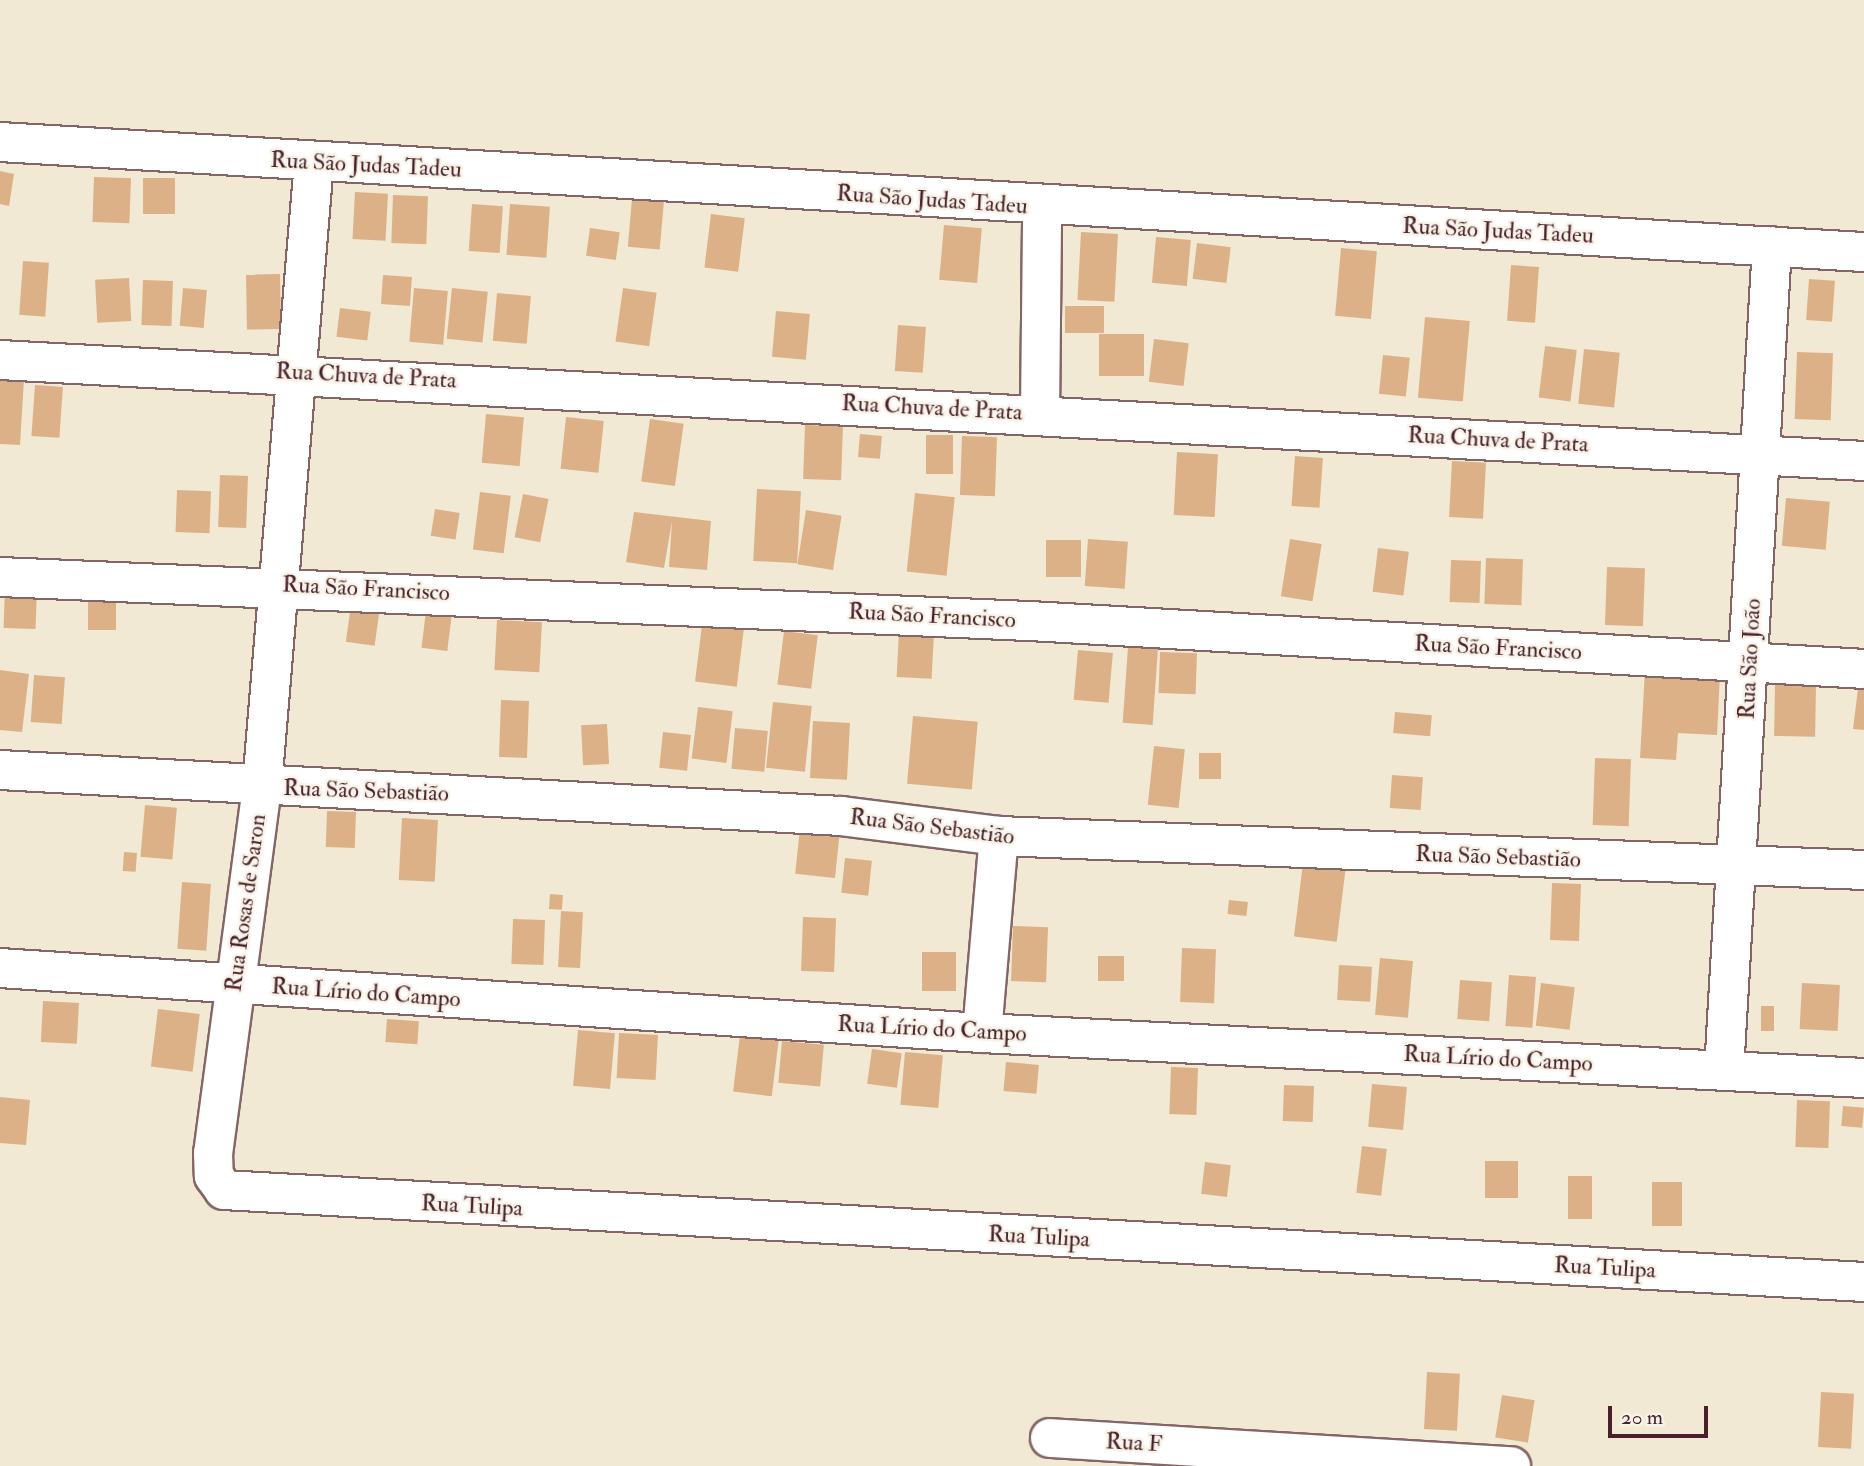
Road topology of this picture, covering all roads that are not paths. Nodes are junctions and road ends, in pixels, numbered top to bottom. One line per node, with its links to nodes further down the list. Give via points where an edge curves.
1 (0, 142): 2 (street, Rua São Judas Tadeu)
2 (314, 162): 3 (street, Rua São Judas Tadeu); 7 (street, Rua Rosas de Saron)
3 (1042, 206): 4 (street, Rua São Judas Tadeu); 8 (street)
4 (1772, 246): 5 (street, Rua São Judas Tadeu); 9 (street, Rua São João)
5 (1864, 252)
6 (0, 360): 7 (street, Rua Chuva de Prata)
7 (297, 372): 8 (street, Rua Chuva de Prata); 12 (street, Rua Rosas de Saron)
8 (1040, 414): 9 (street, Rua Chuva de Prata)
9 (1756, 454): 10 (street, Rua Chuva de Prata); 13 (street, Rua São João)
10 (1864, 461)
11 (0, 577): 12 (street, Rua São Francisco)
12 (281, 585): 13 (street, Rua São Francisco); 16 (street, Rua Rosas de Saron)
13 (1752, 663): 14 (street, Rua São Francisco); 18 (street, Rua São João)
14 (1864, 669)
15 (0, 770): 16 (street, Rua São Sebastião)
16 (262, 787): 17 (street, Rua São Sebastião, via 841,816); 21 (street, Rua Rosas de Saron)
17 (999, 836): 18 (street, Rua São Sebastião); 22 (street)
18 (1736, 865): 19 (street, Rua São Sebastião); 23 (street, Rua São João)
19 (1864, 870)
20 (0, 968): 21 (street, Rua Lírio do Campo)
21 (234, 985): 22 (street, Rua Lírio do Campo); 25 (street, Rua Rosas de Saron, via 213,1153)
22 (982, 1033): 23 (street, Rua Lírio do Campo)
23 (1724, 1071): 24 (street, Rua Lírio do Campo)
24 (1864, 1078)
25 (218, 1182): 26 (street, Rua Tulipa, via 229,1192 255,1195)
26 (1864, 1282)
27 (1050, 1438): 28 (street, Rua F)
28 (1511, 1466)

